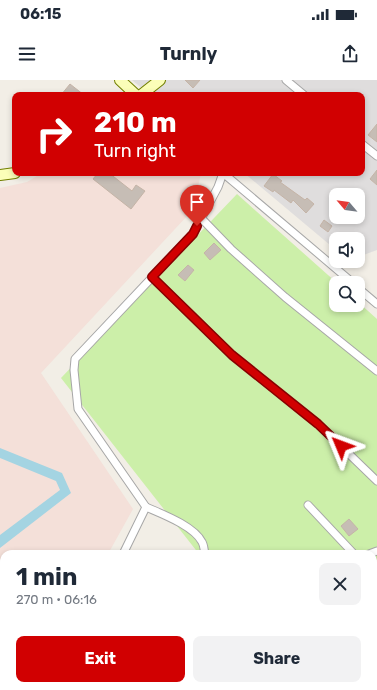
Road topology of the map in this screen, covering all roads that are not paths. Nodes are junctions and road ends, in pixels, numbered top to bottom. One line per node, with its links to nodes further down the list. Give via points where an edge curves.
1 (120, 80): 4 (main road)
2 (160, 80): 5 (main road)
3 (286, 80): 6 (street)
4 (133, 92)
5 (145, 92)
6 (300, 92)
7 (365, 146): 8 (street)
8 (377, 156)
9 (12, 173): 10 (main road)
10 (0, 175)
11 (222, 176): 13 (street)
12 (227, 176): 14 (street)
13 (201, 218): 15 (street, via 193,234); 18 (street, via 231,249 285,297)
14 (345, 276)
15 (152, 277): 19 (street, via 232,355 318,424); 21 (street, via 75,358 74,370 78,409)
16 (365, 294): 17 (street)
17 (377, 304)
18 (377, 371)
19 (377, 481)
20 (308, 505): 24 (street)
21 (146, 507): 22 (street); 23 (street, via 176,520 190,530 202,541)
22 (125, 550)
23 (204, 550)
24 (350, 550)

